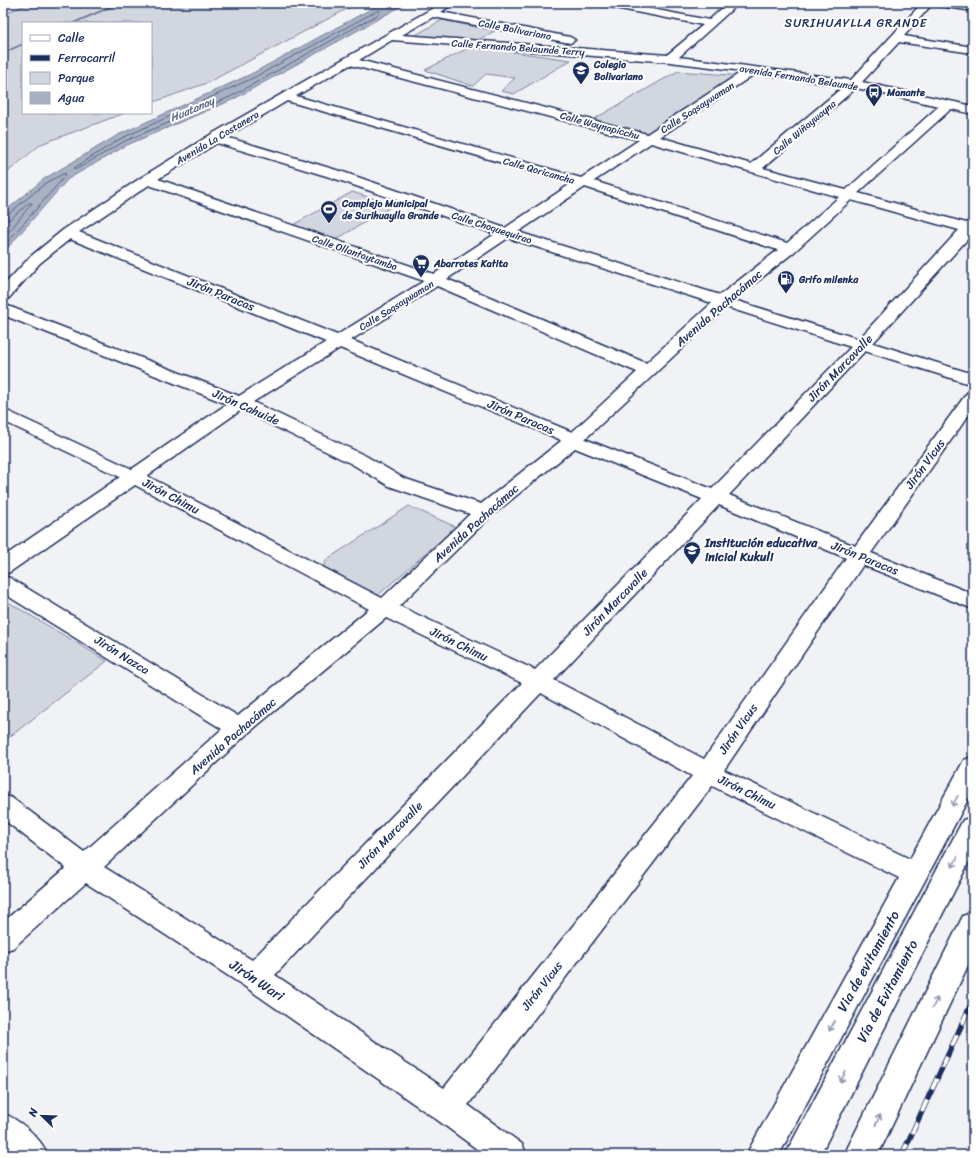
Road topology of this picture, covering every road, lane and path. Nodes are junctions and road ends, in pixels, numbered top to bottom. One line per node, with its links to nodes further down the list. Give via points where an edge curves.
1 (449, 3): 8 (street, Avenida La Costanera)
2 (605, 3): 9 (street)
3 (734, 3): 9 (street)
4 (928, 3): 11 (street, Calle Wiñaywayna)
5 (940, 3): 6 (street)
6 (959, 4): 7 (street)
7 (973, 8)
8 (431, 13): 10 (street, Avenida La Costanera); 13 (street, Calle Bolivariano)
9 (710, 22): 13 (street)
10 (390, 37): 13 (street, Calle Fernando Belaunde Terry); 14 (street, Avenida La Costanera)
11 (897, 38): 12 (street); 16 (street, Calle Wiñaywayna)
12 (972, 50)
13 (670, 59): 15 (street, avenida Fernando Belaunde)
14 (350, 60): 17 (street, Avenida La Costanera); 21 (street, Calle Waynapicchu)
15 (754, 69): 16 (street, avenida Fernando Belaunde); 21 (street, Calle Saqsaywaman)
16 (854, 84): 18 (street, avenida Fernando Belaunde); 22 (street, Calle Wiñaywayna)
17 (286, 97): 20 (street, Avenida La Costanera); 24 (street, Calle Qoricancha)
18 (948, 105): 19 (street, avenida Fernando Belaunde); 25 (street, Avenida Pachacámac)
19 (973, 110)
20 (215, 138): 23 (street, Avenida La Costanera); 28 (street, Calle Choquequirao, via 338,175)
21 (648, 138): 22 (street, Calle Waynapicchu); 24 (street, Calle Saqsaywaman)
22 (753, 169): 25 (street, Calle Waynapicchu)
23 (147, 180): 27 (street, Avenida La Costanera); 30 (street, Calle Ollantaytambo)
24 (582, 182): 28 (street, Calle Saqsaywaman); 29 (street, Calle Qoricancha)
25 (849, 196): 26 (street); 29 (street, Avenida Pachacámac)
26 (972, 227): 35 (street, Jirón Marcavalle)
27 (68, 233): 31 (street, Avenida La Costanera, via 35,260); 34 (street, Jirón Paracas)
28 (506, 233): 30 (street, Calle Saqsaywaman); 32 (street, Calle Choquequirao)
29 (789, 249): 32 (street, Avenida Pachacámac)
30 (436, 280): 34 (street, Calle Saqsaywaman); 36 (street, Calle Ollantaytambo)
31 (3, 295)
32 (724, 301): 35 (street); 36 (street, Avenida Pachacámac)
33 (3, 309): 39 (street, Jirón Cahuide)
34 (338, 341): 39 (street, Calle Saqsaywaman); 41 (street, Jirón Paracas, via 565,435)
35 (861, 346): 37 (street); 43 (street, Jirón Marcavalle)
36 (648, 370): 41 (street, Avenida Pachacámac)
37 (973, 380)
38 (973, 397): 45 (street, Jirón Vicus)
39 (240, 403): 42 (street, Calle Saqsaywaman); 44 (street, Jirón Cahuide, via 359,460 396,482)
40 (3, 414): 42 (street, Jirón Chimu)
41 (573, 442): 43 (street, Jirón Paracas); 44 (street, Avenida Pachacámac)
42 (135, 476): 46 (street, Calle Saqsaywaman); 49 (street, Jirón Chimu)
43 (716, 497): 45 (street, Jirón Paracas); 50 (street, Jirón Marcavalle)
44 (484, 512): 49 (street, Avenida Pachacámac)
45 (858, 556): 48 (street, Jirón Paracas); 53 (street, Jirón Vicus)
46 (3, 567)
47 (3, 583): 51 (street, Jirón Nazca)
48 (973, 602)
49 (384, 608): 50 (street, Jirón Chimu); 51 (street, Avenida Pachacámac)
50 (538, 682): 53 (street, Jirón Chimu); 60 (street, Jirón Marcavalle)
51 (239, 728): 56 (street, Avenida Pachacámac)
52 (973, 767): 57 (street, Via de evitamiento, one-way to 57)
53 (708, 773): 57 (street, Jirón Chimu); 61 (street, Jirón Vicus)
54 (3, 806): 56 (street, Jirón Wari)
55 (973, 828): 66 (highway, Vía de Evitamiento, one-way to 66)
56 (85, 868): 59 (street, Avenida Pachacámac); 60 (street, Jirón Wari)
57 (916, 874): 65 (street, Via de evitamiento, one-way to 65)
58 (973, 925): 67 (highway, one-way to 58)
59 (3, 939)
60 (254, 977): 61 (street, Jirón Wari)
61 (447, 1108): 64 (street, Jirón Wari)
62 (3, 1129): 63 (street)
63 (32, 1155)
64 (511, 1155)
65 (762, 1155)
66 (802, 1155)
67 (861, 1155)

